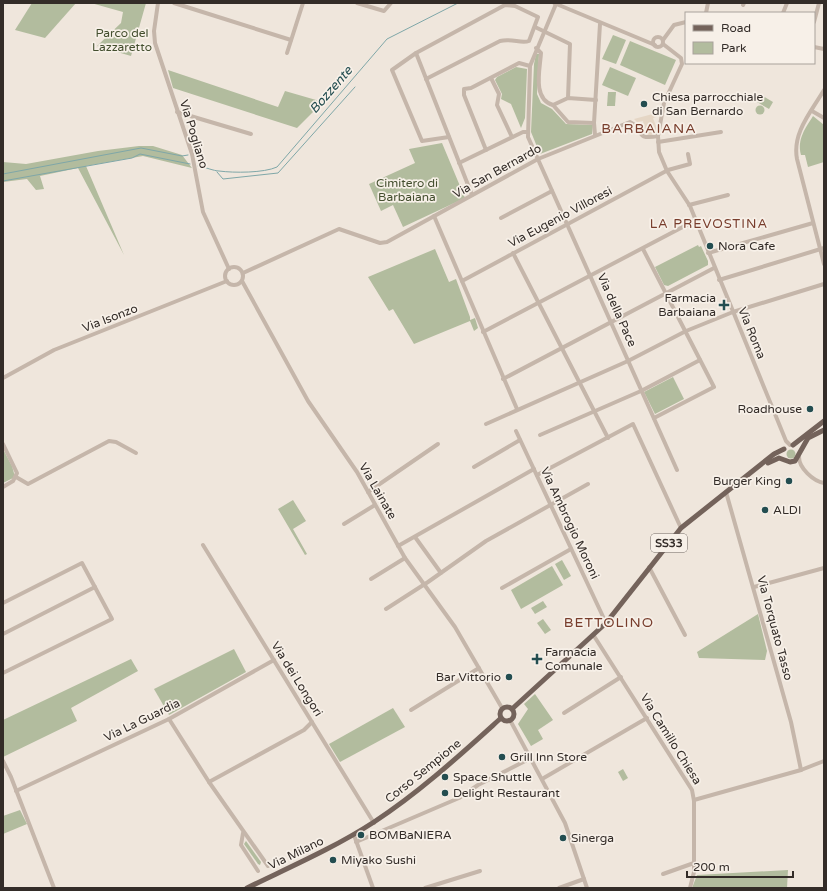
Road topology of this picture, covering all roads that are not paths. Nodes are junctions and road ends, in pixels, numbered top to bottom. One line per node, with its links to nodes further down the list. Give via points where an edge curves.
1 (158, 3): 30 (street, Via Pogliano, via 154,43)
2 (174, 3): 13 (street)
3 (303, 3): 13 (street)
4 (357, 3): 5 (street, via 384,12)
5 (391, 3)
6 (555, 3): 10 (street); 12 (street)
7 (819, 3): 8 (street)
8 (815, 18)
9 (685, 22): 15 (street, via 674,25)
10 (600, 24): 14 (street); 27 (street)
11 (535, 27): 12 (street); 21 (street, via 538,20 536,15 515,6 505,5); 24 (street, via 527,42 512,38 500,41)
12 (544, 31): 18 (street); 26 (street, via 570,44)
13 (291, 40): 20 (street)
14 (644, 40): 15 (street); 16 (street)
15 (660, 40): 16 (street); 16 (street, via 659,47); 38 (street, via 680,58 682,64 664,103)
16 (655, 45)
17 (815, 47): 19 (street)
18 (536, 48): 22 (street); 28 (street, via 541,53 539,92 544,101)
19 (824, 50)
20 (287, 53)
21 (416, 53): 24 (street); 37 (street, via 392,72 422,141)
22 (530, 66): 23 (street, via 518,63); 33 (street)
23 (491, 78): 39 (street, via 500,94 497,105); 41 (street, via 464,89 464,95)
24 (426, 79): 37 (street)
25 (824, 90): 29 (street)
26 (568, 98): 27 (street); 28 (street)
27 (596, 100): 32 (street)
28 (553, 105): 32 (street, via 568,122)
29 (812, 111): 31 (street); 53 (street, via 798,135 796,145)
30 (177, 112): 35 (street); 61 (street, Via Pogliano, via 192,154 203,212)
31 (824, 118)
32 (594, 123): 36 (street)
33 (527, 132): 39 (street); 43 (street, Via della Pace)
34 (720, 132): 40 (street)
35 (251, 134)
36 (595, 134): 38 (street, Via San Bernardo, via 632,122 646,138); 43 (street, Via San Bernardo)
37 (449, 136): 44 (street)
38 (658, 136): 40 (street)
39 (512, 137): 41 (street)
40 (658, 142): 45 (street)
41 (486, 150): 44 (street)
42 (688, 154): 45 (street, Via Eugenio Villoresi, via 690,164)
43 (538, 159): 46 (street, Via della Pace); 47 (street, Via San Bernardo)
44 (459, 164): 47 (street)
45 (667, 171): 49 (street); 54 (street, Via Eugenio Villoresi)
46 (552, 191): 51 (street); 54 (street, Via della Pace)
47 (472, 195): 50 (street, Via San Bernardo)
48 (728, 195): 49 (street)
49 (690, 205): 52 (street, Via Roma)
50 (434, 216): 62 (street, Via San Bernardo, via 384,243 339,229); 67 (street)
51 (501, 218)
52 (696, 220): 55 (street); 57 (street, Via Roma)
53 (813, 223): 56 (street); 57 (street)
54 (568, 224): 58 (street, Via Eugenio Villoresi); 63 (street, Via della Pace)
55 (643, 249): 63 (street); 69 (street)
56 (822, 249): 59 (street); 64 (street)
57 (708, 253): 60 (street, Via Roma)
58 (513, 254): 67 (street, Via Eugenio Villoresi); 70 (street)
59 (824, 264)
60 (714, 268): 64 (street, Via Roma); 69 (street)
61 (229, 269): 62 (street, via 236,267); 65 (street, via 225,274)
62 (242, 273): 66 (street)
63 (591, 276): 70 (street); 72 (street, Via della Pace)
64 (719, 280): 71 (street, Via Roma)
65 (227, 281): 66 (street, via 236,285); 78 (street, Via Isonzo, via 54,350)
66 (242, 281): 109 (street, Via Lainate, via 304,396)
67 (462, 281): 73 (street)
68 (824, 284): 71 (street)
69 (666, 293): 72 (street); 74 (street)
70 (539, 304): 73 (street); 75 (street)
71 (733, 312): 74 (street); 94 (street, Via Roma)
72 (612, 322): 75 (street); 77 (street, Via della Pace)
73 (483, 332): 79 (street)
74 (686, 332): 76 (street); 77 (street)
75 (562, 349): 79 (street); 80 (street)
76 (700, 360): 81 (street); 84 (street, via 714,386)
77 (628, 361): 80 (street); 81 (street, Via della Pace)
78 (3, 378)
79 (503, 379): 82 (street)
80 (580, 383): 82 (street); 83 (street)
81 (641, 391): 83 (street); 84 (street, Via della Pace)
82 (517, 409): 86 (street)
83 (595, 411): 89 (street); 90 (street)
84 (654, 418): 102 (street, Via della Pace)
85 (824, 421): 94 (main road)
86 (486, 424)
87 (824, 430): 96 (main road, via 808,438)
88 (516, 431): 91 (street, Via Ambrogio Moroni)
89 (540, 435)
90 (608, 438): 104 (street); 114 (street, via 633,424)
91 (520, 440): 100 (street); 101 (street, Via Ambrogio Moroni)
92 (3, 444): 105 (street, via 15,468)
93 (438, 444): 109 (street)
94 (788, 446): 96 (main road, via 798,449); 97 (main road, via 783,455); 103 (main road)
95 (136, 453): 105 (street, via 109,441 28,484)
96 (799, 455): 98 (main road); 99 (street)
97 (785, 459): 98 (main road); 103 (main road, via 775,458)
98 (793, 462): 99 (street)
99 (802, 466): 106 (street, via 813,478)
100 (474, 467)
101 (534, 469): 104 (street, Via Ambrogio Moroni); 115 (street)
102 (677, 470)
103 (751, 473): 110 (main road, SS33)
104 (537, 475): 112 (street, Via Ambrogio Moroni)
105 (16, 477): 108 (street)
106 (824, 483)
107 (588, 484): 112 (street)
108 (3, 487)
109 (368, 492): 111 (street, Via Lainate)
110 (726, 492): 114 (main road, SS33); 126 (street, Via Torquato Tasso)
111 (375, 505): 113 (street); 117 (street, Via Lainate)
112 (550, 505): 118 (street, Via Ambrogio Moroni); 122 (street, via 486,541)
113 (344, 524)
114 (681, 528): 120 (main road, SS33)
115 (415, 537): 117 (street); 122 (street)
116 (203, 545): 134 (street, Via dei Longori)
117 (398, 546): 119 (street, Via Lainate)
118 (571, 549): 127 (street); 130 (street, Via Ambrogio Moroni)
119 (405, 558): 123 (street); 124 (street, Via Lainate)
120 (649, 568): 130 (main road, SS33); 132 (street)
121 (824, 568): 126 (street)
122 (441, 573): 124 (street)
123 (371, 579)
124 (424, 585): 129 (street); 135 (street, Via Lainate, via 455,627)
125 (95, 587): 128 (street, via 82,563); 131 (street); 136 (street, via 112,619)
126 (754, 587): 152 (street, Via Torquato Tasso, via 791,722)
127 (502, 588)
128 (3, 603)
129 (386, 609)
130 (606, 624): 133 (main road, SS33)
131 (3, 634)
132 (685, 635)
133 (594, 636): 137 (street, Via Camillo Chiesa); 139 (main road, SS33)
134 (274, 660): 144 (street, Via La Guardia); 146 (street, Via dei Longori)
135 (479, 668): 138 (street, Via Lainate); 140 (street)
136 (3, 673)
137 (621, 678): 141 (street); 143 (street, Via Camillo Chiesa)
138 (502, 708): 139 (main road); 142 (main road)
139 (512, 709): 145 (main road, via 514,715)
140 (411, 710)
141 (564, 713)
142 (501, 718): 145 (main road); 157 (main road, Corso Sempione, via 415,793)
143 (647, 718): 153 (street); 156 (street, Via Camillo Chiesa, via 690,787)
144 (169, 719): 154 (street); 155 (street, Via La Guardia)
145 (510, 720): 149 (street)
146 (312, 722): 147 (street, Via dei Longori); 148 (street)
147 (316, 728): 148 (street); 157 (street, Via dei Longori)
148 (304, 730): 154 (street)
149 (531, 758): 153 (street); 160 (street, via 478,785 461,797)
150 (3, 761): 155 (street)
151 (824, 761): 152 (street)
152 (801, 770): 156 (street)
153 (542, 779): 166 (street, via 567,829)
154 (209, 782): 158 (street)
155 (16, 791): 167 (street)
156 (694, 800): 161 (street, Via Camillo Chiesa)
157 (374, 823): 159 (main road, Corso Sempione)
158 (243, 833): 162 (street); 163 (street, via 241,845)
159 (354, 835): 160 (street); 168 (main road, Via Milano)
160 (356, 842): 169 (street)
161 (694, 863): 165 (street); 173 (street, Via Camillo Chiesa)
162 (268, 866)
163 (258, 870)
164 (480, 871): 170 (street)
165 (663, 874)
166 (584, 879): 171 (street); 172 (street)
167 (54, 888)
168 (247, 888)
169 (373, 888)
170 (425, 888)
171 (559, 888)
172 (587, 888)
173 (690, 888)

